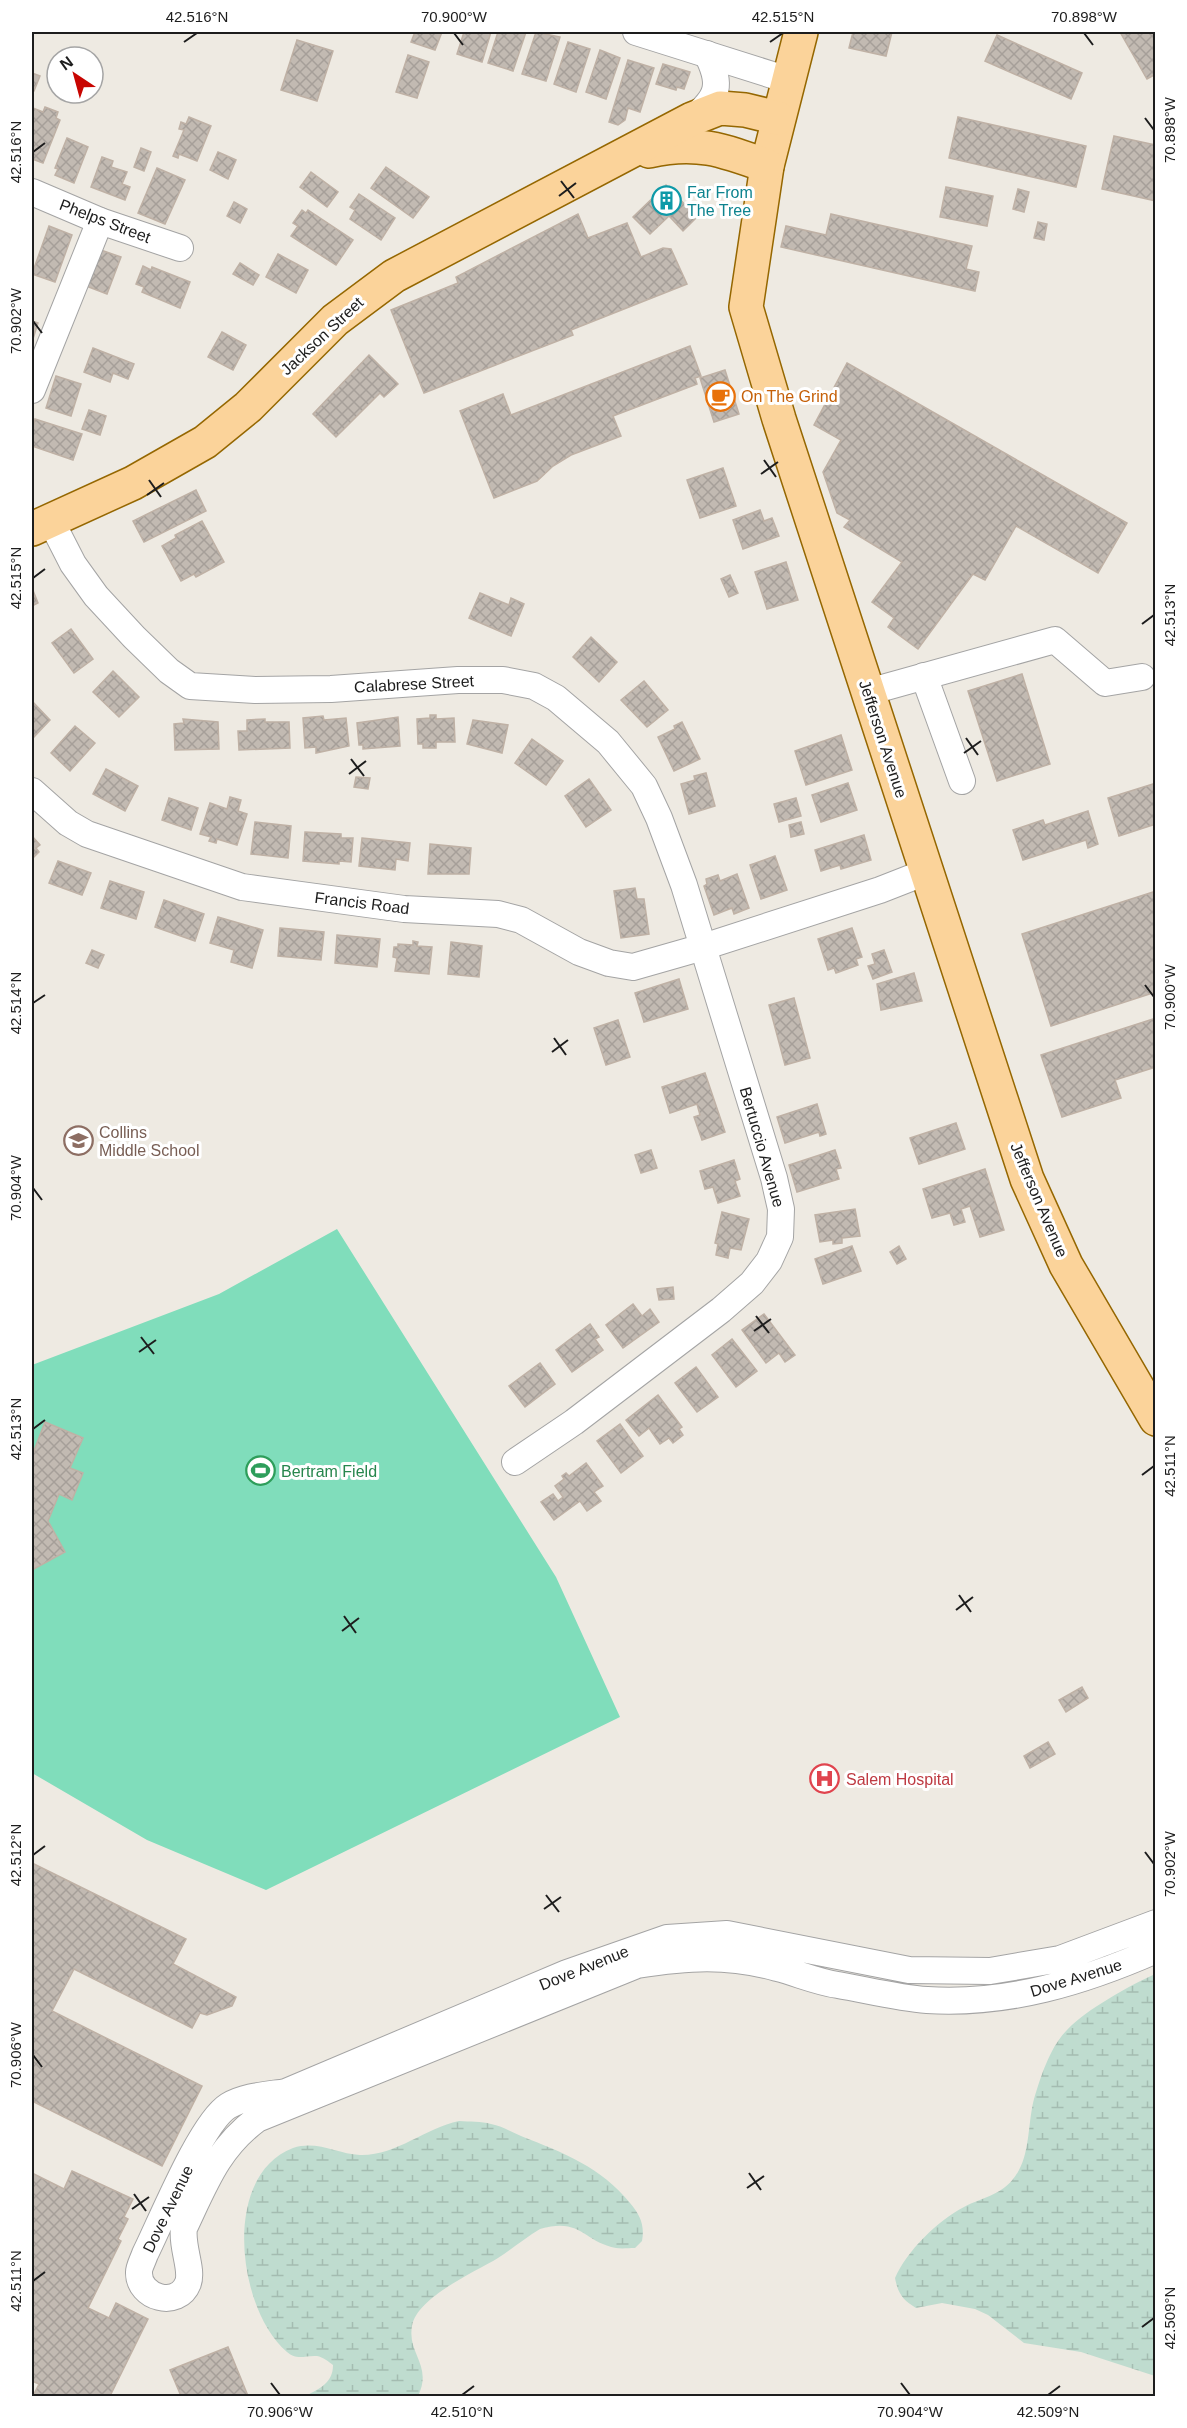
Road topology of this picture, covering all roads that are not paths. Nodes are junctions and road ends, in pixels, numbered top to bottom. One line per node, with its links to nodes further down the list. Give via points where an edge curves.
1 (636, 32): 3 (street)
2 (801, 32): 4 (main road, Jefferson Avenue)
3 (707, 54): 4 (street); 6 (street, via 717,84 707,107)
4 (788, 80): 5 (main road, Jefferson Avenue)
5 (778, 118): 6 (main road, Jackson Street, via 720,108); 8 (main road, Jefferson Avenue)
6 (692, 119): 7 (main road, Jackson Street)
7 (624, 157): 8 (main road, Jackson Street, via 670,146 698,145 725,150); 13 (main road, Jackson Street, via 394,276 335,320 254,401 205,442 133,483)
8 (767, 166): 16 (main road, Jefferson Avenue, via 746,307)
9 (32, 192): 10 (street, Phelps Street)
10 (100, 221): 11 (street, Phelps Street); 12 (street)
11 (180, 248)
12 (32, 390)
13 (41, 525): 20 (street, Calabrese Street, via 134,638 190,686 331,689 503,680 534,686 556,698 608,742 644,786 660,818)
14 (924, 676): 15 (street, via 1054,640 1105,683); 16 (street); 17 (street)
15 (1142, 677)
16 (868, 692): 19 (main road, Jefferson Avenue)
17 (962, 781)
18 (32, 791): 20 (street, Francis Road, via 68,823 87,834 242,888 404,909 498,914 521,920 579,952 633,967)
19 (926, 872): 20 (street); 21 (main road, Jefferson Avenue, via 1012,1136 1041,1212 1066,1265)
20 (703, 947): 22 (street, Bertuccio Avenue, via 774,1178 781,1209 780,1237 752,1284 574,1422)
21 (1155, 1419)
22 (515, 1462)
23 (1155, 1923): 25 (street, Dove Avenue, via 1060,1959 990,1971 909,1970 727,1934 667,1938)
24 (1155, 1950): 25 (street, Dove Avenue, via 1110,1970 1010,1998 927,2000 835,1985 734,1959 687,1957)
25 (571, 1982): 25 (street, Dove Avenue, via 286,2092 239,2100 225,2108 208,2127 145,2254 139,2273 145,2289 159,2298 173,2299 183,2294 189,2281 182,2240 184,2228 219,2157 257,2119)

